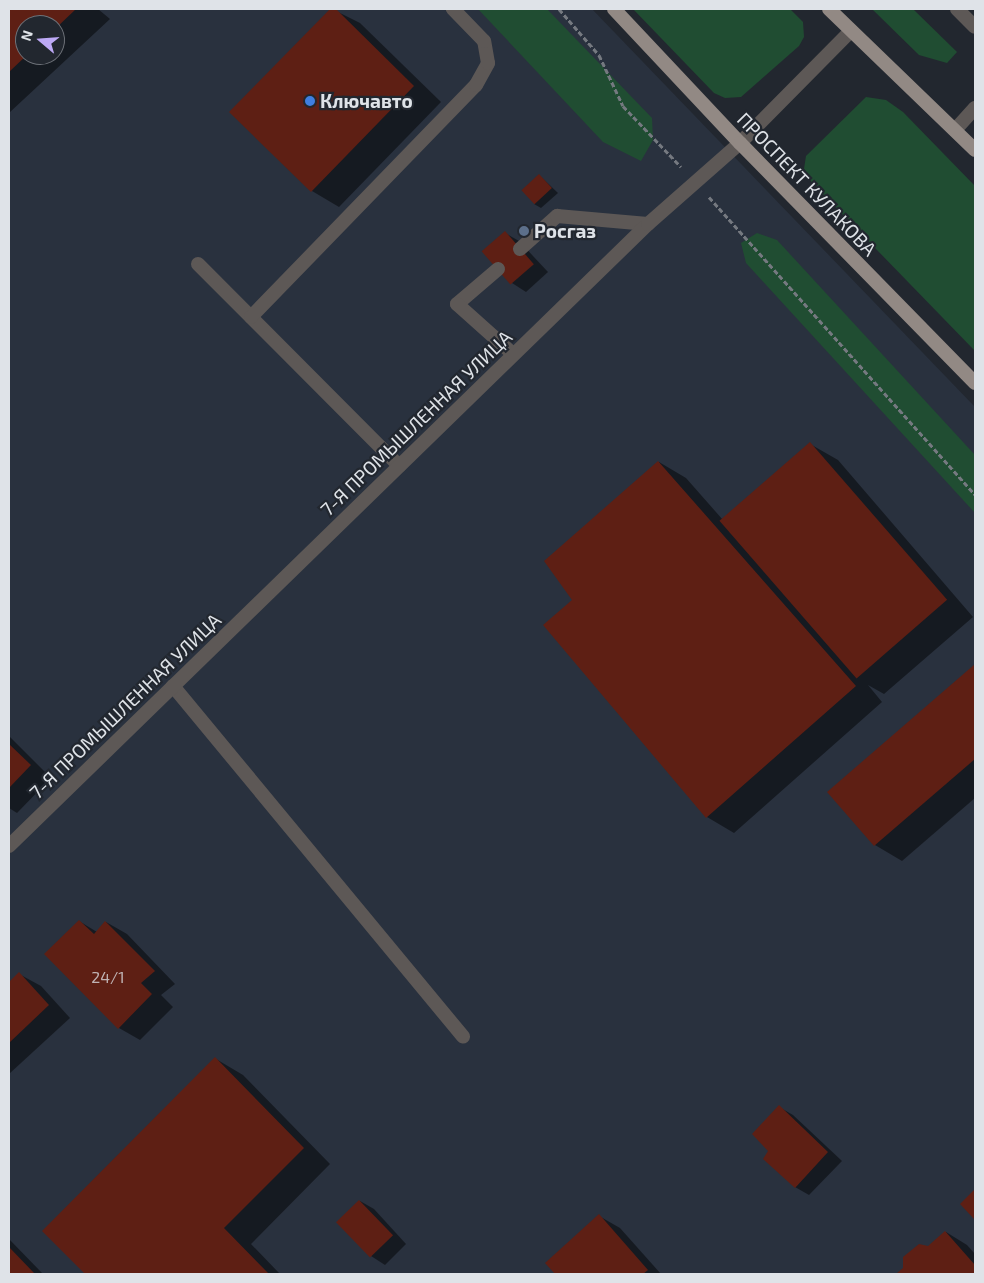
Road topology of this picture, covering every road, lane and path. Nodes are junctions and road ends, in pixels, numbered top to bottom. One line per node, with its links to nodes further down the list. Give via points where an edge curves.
1 (453, 9): 17 (street, via 484,41 488,63 476,85)
2 (559, 9): 12 (path, via 599,55 623,106)
3 (614, 9): 10 (main road, ПРОСПЕКТ КУЛАКОВА)
4 (829, 9): 7 (main road)
5 (956, 9): 6 (street)
6 (975, 27)
7 (851, 31): 9 (main road); 10 (street, 7-Я ПРОМЫШЛЕННАЯ УЛИЦА)
8 (975, 108): 9 (street)
9 (955, 130): 11 (main road)
10 (740, 143): 12 (street, 7-Я ПРОМЫШЛЕННАЯ УЛИЦА); 19 (main road, ПРОСПЕКТ КУЛАКОВА)
11 (975, 150)
12 (696, 182): 13 (street, 7-Я ПРОМЫШЛЕННАЯ УЛИЦА); 21 (path)
13 (648, 224): 14 (street, via 557,216); 18 (street, 7-Я ПРОМЫШЛЕННАЯ УЛИЦА)
14 (520, 248)
15 (198, 264): 17 (street)
16 (498, 269): 18 (street, via 458,304)
17 (251, 317): 20 (street)
18 (513, 354): 20 (street, 7-Я ПРОМЫШЛЕННАЯ УЛИЦА)
19 (975, 383)
20 (399, 466): 22 (street, 7-Я ПРОМЫШЛЕННАЯ УЛИЦА)
21 (975, 495)
22 (173, 686): 23 (street, 7-Я ПРОМЫШЛЕННАЯ УЛИЦА); 24 (street)
23 (9, 846)
24 (463, 1036)

